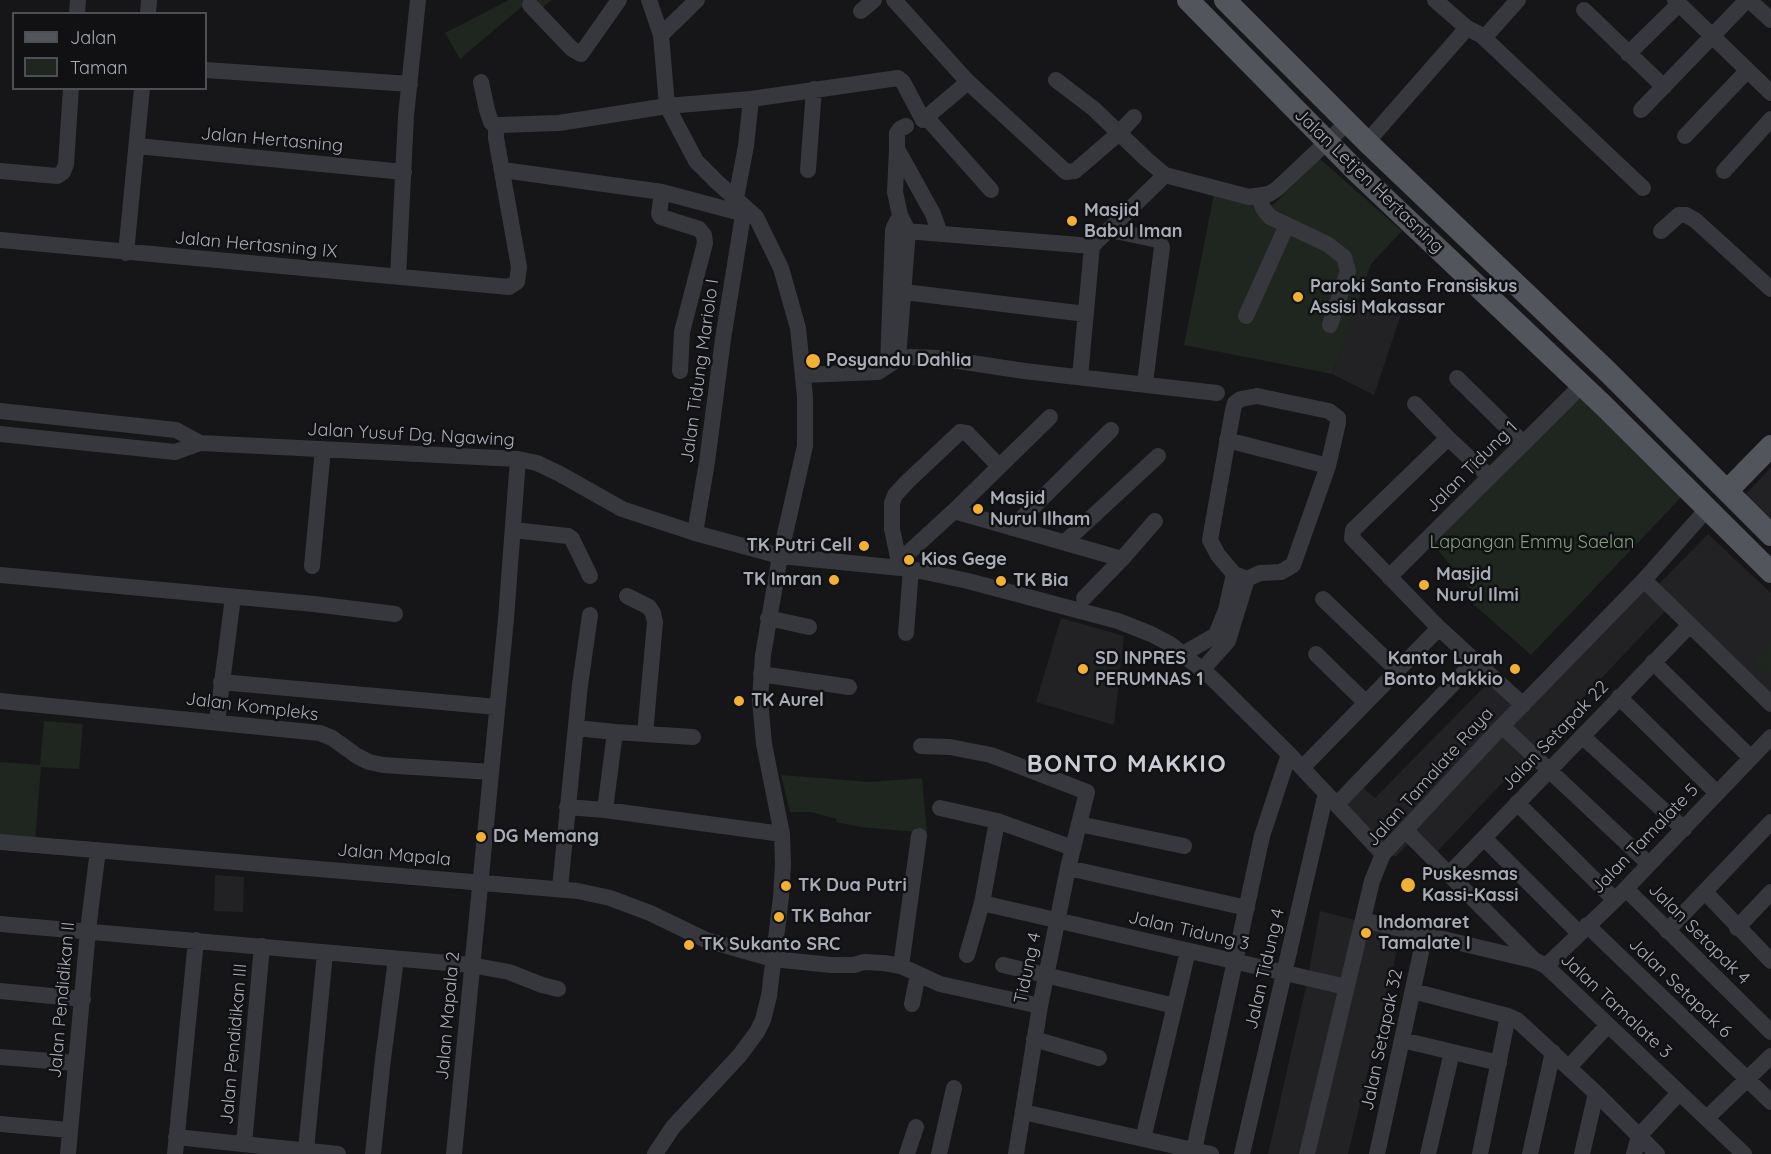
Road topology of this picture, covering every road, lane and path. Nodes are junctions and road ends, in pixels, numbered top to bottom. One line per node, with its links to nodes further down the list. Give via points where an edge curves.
1 (418, 0): 25 (street)
2 (619, 0): 12 (street, via 581,54)
3 (649, 0): 16 (street)
4 (697, 0): 16 (street)
5 (894, 0): 23 (street)
6 (1188, 0): 42 (main road, Jalan Letjen Hertasning)
7 (1225, 0): 37 (main road, Jalan Letjen Hertasning)
8 (1436, 0): 15 (street)
9 (1518, 0): 18 (street)
10 (1748, 0): 14 (street); 17 (street)
11 (1677, 2): 17 (street); 19 (street)
12 (530, 4)
13 (1584, 10): 19 (street)
14 (1771, 20)
15 (1467, 28): 18 (street); 43 (street)
16 (661, 35): 32 (street)
17 (1712, 37): 21 (street); 26 (street)
18 (1484, 38): 52 (street)
19 (1628, 54): 26 (street)
20 (207, 70): 25 (street)
21 (1747, 71): 30 (street); 41 (street)
22 (1056, 80): 40 (street)
23 (969, 81): 36 (street); 40 (street, via 1066,172 1075,171)
24 (481, 82): 39 (street, via 491,122)
25 (410, 84): 50 (street)
26 (1664, 87): 33 (street)
27 (814, 89): 31 (street); 36 (street, via 900,79); 47 (street)
28 (71, 90): 48 (street, via 63,172 57,176)
29 (142, 90): 44 (street)
30 (1771, 93)
31 (751, 99): 32 (street); 56 (street)
32 (666, 106): 39 (street, via 559,123); 56 (street, via 696,161)
33 (1641, 110)
34 (1134, 117): 40 (street)
35 (1771, 118): 49 (street)
36 (925, 119): 53 (street)
37 (1347, 123): 42 (street); 43 (main road, Jalan Letjen Hertasning)
38 (906, 126): 45 (street, via 897,133)
39 (496, 127): 46 (street)
40 (1119, 134): 51 (street)
41 (1685, 136)
42 (1327, 142): 55 (street, via 1277,189); 70 (main road, Jalan Letjen Hertasning)
43 (1367, 142): 67 (main road, Jalan Letjen Hertasning)
44 (137, 146): 50 (street, Jalan Hertasning); 65 (street)
45 (897, 148): 58 (street); 62 (street)
46 (503, 170): 54 (street); 66 (street, Jalan Hertasning IX, via 519,267 517,282 509,288)
47 (808, 170)
48 (0, 171)
49 (1724, 171)
50 (404, 172): 66 (street)
51 (1165, 175): 55 (street); 60 (street)
52 (1643, 188)
53 (991, 190)
54 (662, 192): 57 (street); 75 (street, via 661,217 699,229 705,243 682,333)
55 (1259, 197): 59 (street, via 1270,217)
56 (736, 198): 57 (street)
57 (750, 216): 76 (street, via 772,247 790,293); 106 (street, Jalan Tidung Mariolo I, via 723,339)
58 (900, 225): 62 (street); 69 (street); 74 (street)
59 (1287, 225): 72 (street); 73 (street, via 1339,251 1348,264 1346,282)
60 (1110, 230): 64 (street); 79 (street, via 1158,240 1162,247)
61 (1661, 231): 68 (street, via 1679,215 1686,215)
62 (940, 234): 64 (street)
63 (0, 240): 65 (street, Jalan Hertasning IX)
64 (1092, 246): 71 (street)
65 (126, 252): 66 (street, Jalan Hertasning IX)
66 (398, 277)
67 (1510, 277): 70 (main road); 100 (main road, Jalan Letjen Hertasning)
68 (1771, 289)
69 (904, 292): 71 (street); 74 (street)
70 (1490, 299): 80 (main road, Jalan Letjen Hertasning)
71 (1086, 314): 77 (street)
72 (1246, 316)
73 (1330, 325)
74 (893, 362): 76 (street, via 878,372); 77 (street, via 911,357 939,358)
75 (680, 370)
76 (803, 375): 109 (street, via 805,446)
77 (1080, 377): 79 (street)
78 (1457, 378): 92 (street)
79 (1145, 383): 81 (street)
80 (1582, 385): 92 (street, Jalan Tidung 1); 101 (main road, Jalan Letjen Hertasning)
81 (1217, 393)
82 (1415, 404): 89 (street)
83 (0, 411): 84 (street, Jalan Yusuf Dg. Ngawing)
84 (34, 414): 88 (street); 91 (street, Jalan Yusuf Dg. Ngawing, via 176,430)
85 (1050, 417): 97 (street)
86 (1111, 430): 104 (street)
87 (0, 434): 88 (street, Jalan Yusuf Dg. Ngawing)
88 (32, 437): 91 (street, Jalan Yusuf Dg. Ngawing, via 175,452)
89 (1448, 438): 99 (street); 117 (street, via 1353,530 1352,538)
90 (1227, 440): 98 (street); 98 (street, via 1235,404 1249,397 1329,411 1338,423); 116 (street, via 1210,540 1218,555)
91 (200, 443): 94 (street, Jalan Yusuf Dg. Ngawing)
92 (1523, 444): 99 (street, Jalan Tidung 1)
93 (1771, 446): 100 (main road)
94 (322, 449): 96 (street, Jalan Yusuf Dg. Ngawing); 111 (street)
95 (1158, 456): 108 (street)
96 (518, 459): 105 (street, Jalan Mapala 2); 106 (street, Jalan Yusuf Dg. Ngawing, via 560,474 622,509)
97 (999, 466): 102 (street); 112 (street, via 964,432 957,434 901,488 892,503 892,529)
98 (1328, 466): 116 (street, via 1293,565 1281,572)
99 (1490, 477): 117 (street, Jalan Tidung 1)
100 (1727, 491): 107 (main road, Jalan Letjen Hertasning)
101 (1708, 508): 113 (main road, Jalan Letjen Hertasning); 118 (street, Jalan Tamalate Raya)
102 (954, 511): 104 (street); 112 (street)
103 (1155, 521): 110 (street)
104 (1012, 528): 108 (street)
105 (513, 530): 115 (street, via 568,536); 145 (street, Jalan Mapala 2)
106 (695, 533): 109 (street, Jalan Yusuf Dg. Ngawing)
107 (1771, 535)
108 (1065, 542): 110 (street)
109 (780, 556): 112 (street, Jalan Yusuf Dg. Ngawing); 125 (street)
110 (1122, 559): 121 (street)
111 (312, 566)
112 (901, 566): 129 (street); 131 (street, Jalan Yusuf Dg. Ngawing, via 1118,621)
113 (1771, 572)
114 (0, 575): 120 (street)
115 (590, 576)
116 (1241, 576): 130 (street, via 1226,610)
117 (1389, 577): 128 (street)
118 (1644, 580): 126 (street); 144 (street, Jalan Tamalate Raya)
119 (627, 596): 150 (street, via 649,607 655,622)
120 (233, 597): 123 (street); 138 (street)
121 (1084, 598)
122 (1323, 599): 136 (street)
123 (395, 614)
124 (590, 615): 148 (street)
125 (768, 618): 127 (street); 137 (street)
126 (1690, 625): 134 (street, Jalan Setapak 22); 143 (street)
127 (809, 627)
128 (1439, 628): 133 (street); 136 (street)
129 (906, 633)
130 (1222, 638): 131 (street); 135 (street)
131 (1183, 654): 135 (street, Jalan Yusuf Dg. Ngawing)
132 (1316, 654): 142 (street)
133 (1474, 662): 144 (street); 161 (street)
134 (1653, 662): 140 (street, Jalan Setapak 22); 156 (street)
135 (1203, 669): 155 (street, Jalan Yusuf Dg. Ngawing)
136 (1398, 671): 142 (street)
137 (761, 674): 139 (street); 171 (street, via 761,725)
138 (221, 682): 145 (street); 146 (street)
139 (849, 687)
140 (1619, 697): 151 (street, Jalan Setapak 22); 160 (street)
141 (0, 701): 146 (street, Jalan Kompleks)
142 (1366, 703): 157 (street)
143 (1771, 704)
144 (1524, 705): 147 (street, Jalan Tamalate Raya)
145 (497, 707): 159 (street, Jalan Mapala 2)
146 (217, 722): 159 (street, Jalan Kompleks, via 320,733 369,762 384,765)
147 (1502, 726): 158 (street); 170 (street, Jalan Tamalate Raya)
148 (576, 728): 149 (street); 163 (street)
149 (615, 732): 150 (street); 165 (street)
150 (645, 734): 152 (street)
151 (1582, 736): 158 (street, Jalan Setapak 22); 169 (street)
152 (693, 737)
153 (1771, 737): 156 (street, Jalan Tamalate 5)
154 (921, 746): 168 (street, Tidung 4, via 992,755 1087,792)
155 (1289, 754): 157 (street, Jalan Yusuf Dg. Ngawing); 188 (street, via 1262,836)
156 (1751, 758): 160 (street, Jalan Tamalate 5)
157 (1302, 768): 161 (street, Jalan Yusuf Dg. Ngawing)
158 (1548, 769): 162 (street, Jalan Setapak 22); 179 (street)
159 (491, 772): 182 (street, Jalan Mapala 2)
160 (1717, 793): 169 (street, Jalan Tamalate 5)
161 (1331, 799): 178 (street, Jalan Yusuf Dg. Ngawing); 210 (street, Jalan Tidung 4)
162 (1517, 803): 173 (street, Jalan Setapak 22); 186 (street, Jalan Setapak 4)
163 (567, 807): 165 (street); 183 (street)
164 (940, 808): 166 (street)
165 (605, 810): 171 (street)
166 (997, 821): 176 (street); 187 (street)
167 (1771, 822): 184 (street)
168 (1079, 824): 175 (street); 176 (street, Tidung 4)
169 (1684, 829): 179 (street, Jalan Tamalate 5)
170 (1405, 830): 178 (street, Jalan Tamalate Raya); 181 (street)
171 (782, 834): 203 (street, via 781,897)
172 (919, 836): 209 (street)
173 (1484, 838): 181 (street, Jalan Setapak 22); 193 (street, Jalan Setapak 6)
174 (0, 842): 177 (street, Jalan Mapala)
175 (1184, 846)
176 (1073, 848): 180 (street, Tidung 4)
177 (98, 850): 182 (street, Jalan Mapala); 194 (street, Jalan Pendidikan II)
178 (1383, 854): 189 (street, Jalan Tamalate Raya)
179 (1649, 864): 186 (street, Jalan Tamalate 5)
180 (1068, 868): 188 (street); 190 (street, Tidung 4)
181 (1449, 874): 206 (street)
182 (481, 882): 183 (street, Jalan Mapala); 207 (street, Jalan Mapala 2)
183 (560, 888): 203 (street, Jalan Mapala, via 610,898 705,940)
184 (1704, 892): 192 (street); 195 (street)
185 (1771, 892): 192 (street)
186 (1620, 894): 193 (street, Jalan Tamalate 5); 195 (street, Jalan Setapak 4)
187 (982, 903): 190 (street, Jalan Tidung 3); 201 (street)
188 (1247, 908): 205 (street)
189 (1363, 920): 196 (street, Jalan Tamalate 3); 213 (street, Jalan Tamalate Raya)
190 (1058, 921): 199 (street, Jalan Tidung 3); 212 (street, Tidung 4)
191 (0, 924): 194 (street)
192 (1737, 927): 204 (street)
193 (1583, 929): 206 (street, Jalan Tamalate 5); 234 (street, Jalan Setapak 6)
194 (88, 930): 197 (street, Jalan Pendidikan III); 217 (street, Jalan Pendidikan II)
195 (1667, 931): 223 (street, Jalan Setapak 4)
196 (1425, 934): 206 (street, Jalan Tamalate 3); 216 (street, Jalan Setapak 32)
197 (196, 940): 198 (street, Jalan Pendidikan III); 247 (street, Jalan Pendidikan III)
198 (262, 946): 200 (street, Jalan Pendidikan III); 246 (street, Jalan Pendidikan III)
199 (1188, 951): 205 (street, Jalan Tidung 3); 220 (street)
200 (325, 953): 202 (street, Jalan Pendidikan III); 248 (street)
201 (967, 955)
202 (396, 959): 207 (street, Jalan Pendidikan III); 253 (street)
203 (773, 959): 209 (street, Jalan Mapala); 255 (street, via 769,996 757,1032)
204 (1771, 961)
205 (1235, 962): 210 (street, Jalan Tidung 3); 249 (street)
206 (1541, 964): 222 (street, Jalan Tamalate 3)
207 (471, 965): 214 (street, Jalan Pendidikan III); 254 (street, Jalan Mapala 2)
208 (1004, 965): 212 (street)
209 (901, 966): 211 (street, Jalan Mapala)
210 (1284, 973): 213 (street, Jalan Tidung 3); 260 (street, Jalan Tidung 4)
211 (918, 974): 218 (street); 219 (street, Jalan Mapala, via 940,984)
212 (1046, 975): 219 (street, Tidung 4); 220 (street)
213 (1346, 987): 250 (street, Jalan Tamalate Raya)
214 (558, 988)
215 (0, 991): 217 (street)
216 (1413, 991): 221 (street); 225 (street, Jalan Setapak 32)
217 (83, 999): 231 (street, Jalan Pendidikan II)
218 (912, 1004)
219 (1040, 1006): 224 (street, Tidung 4)
220 (1175, 1006): 245 (street)
221 (1508, 1016): 227 (street); 232 (street)
222 (1608, 1024): 233 (street); 237 (street, Jalan Tamalate 3)
223 (1771, 1032)
224 (1034, 1039): 230 (street); 239 (street, Tidung 4)
225 (1402, 1040): 226 (street); 261 (street, Jalan Setapak 32)
226 (1452, 1052): 232 (street); 262 (street)
227 (1553, 1052): 233 (street); 264 (street)
228 (1771, 1056): 234 (street)
229 (0, 1057): 231 (street)
230 (1099, 1058)
231 (76, 1063): 243 (street, Jalan Pendidikan II)
232 (1499, 1063): 263 (street)
233 (1569, 1067): 236 (street)
234 (1746, 1078): 238 (street, Jalan Setapak 6); 240 (street)
235 (954, 1088): 257 (street)
236 (1596, 1093): 244 (street); 265 (street)
237 (1678, 1093): 240 (street, Jalan Tamalate 3); 244 (street)
238 (1771, 1102)
239 (1023, 1112): 245 (street); 258 (street, Tidung 4)
240 (1707, 1118): 268 (street, Jalan Tamalate 3)
241 (0, 1124): 243 (street)
242 (916, 1127): 256 (street)
243 (69, 1130): 251 (street, Jalan Pendidikan II)
244 (1639, 1136): 266 (street); 267 (street)
245 (1143, 1139): 249 (street)
246 (244, 1144): 247 (street, Jalan Pendidikan III); 248 (street, Jalan Pendidikan III)
247 (176, 1146)
248 (306, 1150): 252 (street, Jalan Pendidikan III)
249 (1194, 1150): 259 (street)
250 (1313, 1153)
251 (68, 1154)
252 (338, 1154)
253 (373, 1154)
254 (454, 1154)
255 (654, 1154)
256 (907, 1154)
257 (939, 1154)
258 (1016, 1154)
259 (1211, 1154)
260 (1242, 1154)
261 (1377, 1154)
262 (1428, 1154)
263 (1480, 1154)
264 (1530, 1154)
265 (1582, 1154)
266 (1634, 1154)
267 (1657, 1154)
268 (1744, 1154)

